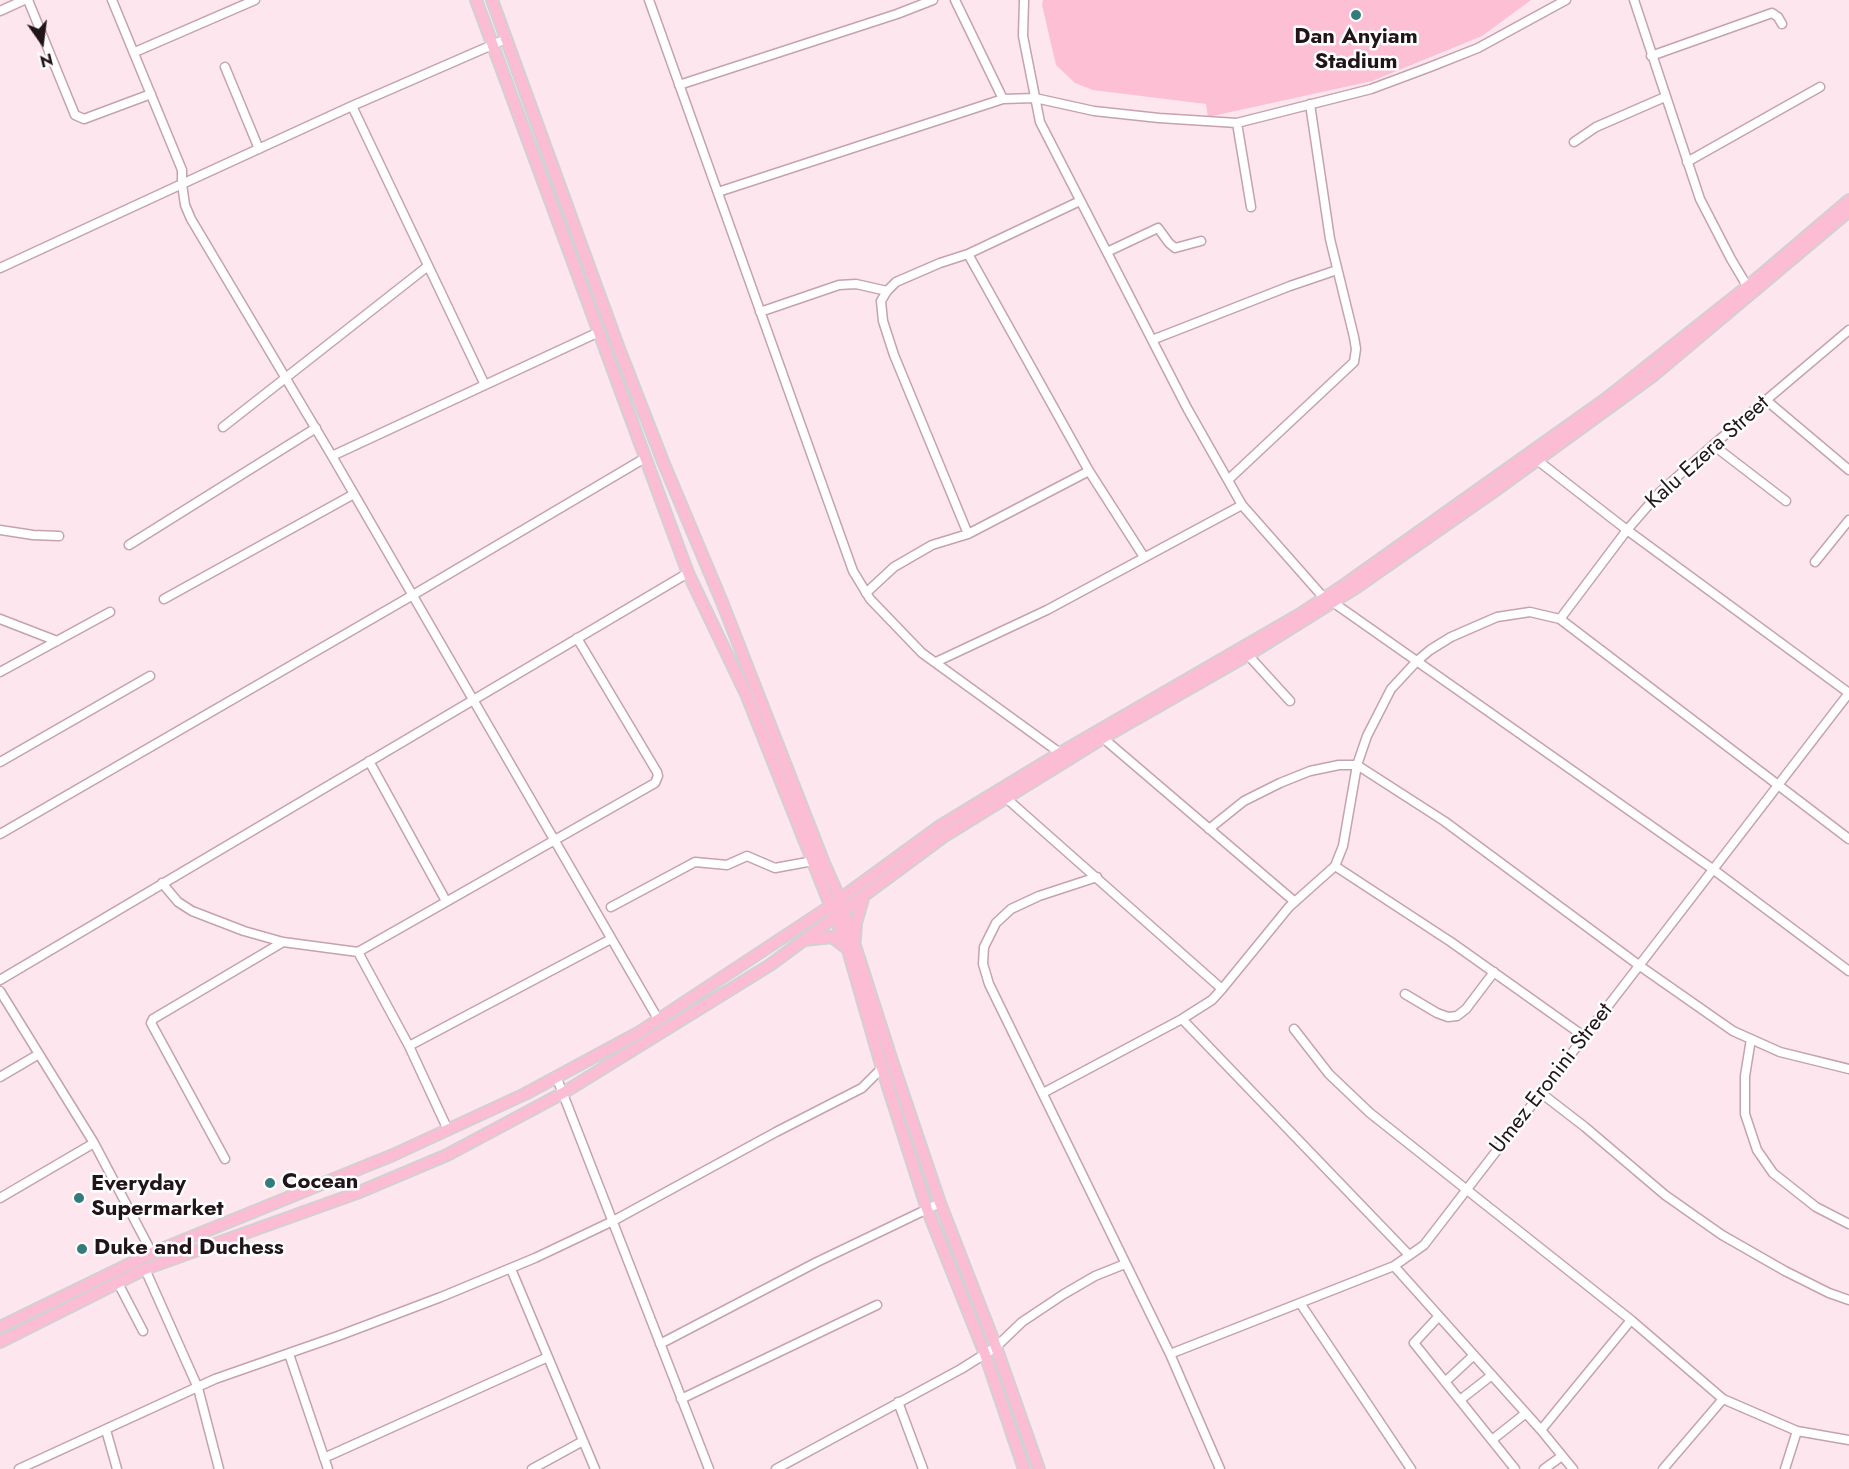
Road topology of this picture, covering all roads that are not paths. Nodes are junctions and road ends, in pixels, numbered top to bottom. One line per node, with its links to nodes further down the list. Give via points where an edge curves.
1 (26, 0): 12 (street); 21 (street, via 75,115 84,118)
2 (112, 0): 16 (street)
3 (255, 0): 16 (street)
4 (476, 0): 15 (main road)
5 (492, 0): 14 (main road)
6 (649, 0): 19 (street)
7 (933, 0): 19 (street)
8 (956, 0): 24 (street)
9 (1024, 0): 23 (street, via 1023,36)
10 (1566, 0): 25 (street, via 1478,48 1371,89)
11 (1634, 0): 17 (street)
12 (0, 10)
13 (1782, 24): 17 (street, via 1772,13)
14 (506, 39): 15 (street); 52 (main road)
15 (493, 44): 26 (street); 47 (main road)
16 (135, 52): 21 (street)
17 (1651, 56): 22 (street)
18 (225, 67): 29 (street)
19 (679, 85): 32 (street)
20 (1820, 87): 30 (street)
21 (151, 94): 31 (street, via 182,170)
22 (1665, 97): 28 (street, via 1596,127); 30 (street)
23 (1035, 98): 24 (street); 27 (street, via 1094,111); 34 (street, via 1040,122)
24 (1003, 99): 32 (street)
25 (1310, 104): 27 (street); 42 (street)
26 (352, 106): 29 (street); 40 (street)
27 (1237, 123): 35 (street)
28 (1574, 142)
29 (259, 149): 31 (street)
30 (1687, 162): 43 (street, via 1700,199)
31 (182, 184): 41 (street); 49 (street, via 191,219)
32 (718, 192): 45 (street)
33 (1849, 200): 43 (main road)
34 (1080, 201): 38 (street); 39 (street)
35 (1251, 207)
36 (1849, 211): 43 (main road)
37 (1201, 241): 38 (street, via 1175,248 1158,228)
38 (1107, 252): 48 (street)
39 (968, 255): 44 (street, via 896,282); 61 (street)
40 (428, 266): 49 (street); 50 (street)
41 (0, 268)
42 (1337, 270): 48 (street); 62 (street, via 1354,337 1354,362)
43 (1750, 290): 59 (main road, via 1654,375); 78 (main road)
44 (887, 291): 45 (street, via 856,284 839,285); 69 (street, via 881,301 883,321 894,355)
45 (760, 312): 75 (street, via 853,571)
46 (1849, 330): 51 (street, Kalu Ezera Street)
47 (599, 332): 50 (street); 55 (main road)
48 (1152, 340): 62 (street)
49 (285, 377): 53 (street); 54 (street)
50 (485, 385): 57 (street)
51 (1766, 400): 56 (street, Kalu Ezera Street); 60 (street)
52 (648, 423): 55 (main road); 111 (main road)
53 (223, 426)
54 (316, 428): 57 (street); 71 (street)
55 (634, 428): 58 (main road)
56 (1713, 444): 64 (street); 68 (street, Kalu Ezera Street, via 1660,492)
57 (332, 456): 63 (street)
58 (645, 458): 74 (main road); 76 (street)
59 (1537, 460): 68 (street); 78 (main road)
60 (1849, 470)
61 (1089, 471): 69 (street); 72 (street)
62 (1228, 480): 65 (street)
63 (354, 494): 76 (street); 77 (street)
64 (1786, 501)
65 (1242, 505): 72 (street); 78 (street)
66 (1849, 520): 73 (street)
67 (0, 530): 70 (street)
68 (1627, 530): 81 (street, Kalu Ezera Street); 89 (street)
69 (968, 534): 75 (street, via 932,545 894,567)
70 (59, 536)
71 (129, 545)
72 (1144, 557): 86 (street, via 1047,610)
73 (1815, 562)
74 (688, 573): 82 (street); 103 (main road, via 746,694)
75 (866, 593): 86 (street, via 922,653)
76 (413, 595): 90 (street); 100 (street)
77 (164, 599)
78 (1329, 600): 84 (main road); 85 (street); 93 (main road)
79 (110, 612): 83 (street)
80 (0, 619): 83 (street)
81 (1560, 619): 85 (street, via 1530,612 1497,617 1451,637); 97 (street)
82 (578, 638): 90 (street); 102 (street, via 658,776 655,783)
83 (57, 641): 87 (street)
84 (1248, 655): 91 (street); 92 (main road)
85 (1416, 661): 96 (street, via 1391,689); 105 (street)
86 (936, 662): 93 (street)
87 (0, 672)
88 (150, 676): 95 (street)
89 (1849, 693): 97 (street, Umez Eronini Street)
90 (473, 700): 94 (street); 102 (street)
91 (1290, 701)
92 (1103, 738): 98 (main road); 99 (street)
93 (1060, 753): 111 (main road, via 940,826)
94 (369, 761): 107 (street); 109 (street)
95 (0, 762)
96 (1357, 765): 99 (street, via 1310,771 1280,783 1244,801); 104 (street, via 1343,846); 119 (street, via 1444,821)
97 (1779, 785): 101 (street); 105 (street, Umez Eronini Street)
98 (1006, 798): 106 (street); 108 (main road, via 943,837)
99 (1209, 829): 110 (street)
100 (0, 834)
101 (1849, 839)
102 (554, 841): 109 (street); 114 (street)
103 (813, 861): 112 (street, via 775,868 747,856 728,865 695,862); 113 (main road)
104 (1335, 866): 110 (street); 121 (street)
105 (1714, 870): 119 (street, Umez Eronini Street); 120 (street)
106 (1097, 877): 123 (street); 138 (street, via 1011,909 996,923 984,947 983,964 989,984)
107 (162, 883): 116 (street, via 192,911); 122 (street)
108 (864, 895): 111 (main road); 117 (main road)
109 (446, 901): 118 (street)
110 (1295, 902): 123 (street)
111 (842, 905): 113 (main road); 117 (main road)
112 (611, 907)
113 (832, 912): 115 (main road); 117 (main road); 127 (main road)
114 (611, 939): 127 (street); 131 (street)
115 (804, 940): 117 (main road, via 832,937); 137 (main road)
116 (284, 942): 118 (street); 142 (street, via 151,1023)
117 (851, 949): 133 (main road); 145 (main road)
118 (358, 952): 131 (street)
119 (1640, 966): 129 (street, Umez Eronini Street); 130 (street, via 1733,1031)
120 (1849, 971)
121 (1494, 972): 125 (street, via 1457,1016 1437,1013); 129 (street)
122 (0, 980)
123 (1222, 989): 126 (street, via 1212,1000)
124 (0, 992): 132 (street)
125 (1405, 994)
126 (1182, 1018): 138 (street); 152 (street)
127 (658, 1019): 136 (main road)
128 (1294, 1029): 143 (street, via 1329,1074 1370,1113)
129 (1585, 1036): 139 (street, Umez Eronini Street)
130 (1751, 1039): 134 (street, via 1780,1052); 149 (street, via 1745,1076 1745,1114 1757,1150 1773,1173 1816,1207)
131 (410, 1046): 140 (street)
132 (39, 1054): 135 (street); 141 (street)
133 (882, 1068): 146 (main road); 148 (street, via 862,1088)
134 (1849, 1069)
135 (0, 1077)
136 (556, 1077): 137 (street); 140 (main road)
137 (563, 1093): 148 (street); 150 (main road, via 447,1155 357,1193)
138 (1042, 1093): 153 (street)
139 (1541, 1093): 143 (street, Umez Eronini Street); 158 (street, via 1665,1196 1722,1236)
140 (448, 1130): 147 (main road)
141 (94, 1143): 144 (street); 151 (street)
142 (225, 1159)
143 (1467, 1189): 152 (street, Umez Eronini Street, via 1424,1245); 162 (street)
144 (0, 1198)
145 (940, 1203): 146 (street); 167 (main road)
146 (927, 1209): 166 (street); 169 (main road)
147 (243, 1216): 150 (main road); 151 (main road)
148 (614, 1221): 156 (street); 166 (street)
149 (1849, 1224)
150 (250, 1231): 155 (main road)
151 (152, 1253): 163 (main road)
152 (1409, 1255): 154 (street, Umez Eronini Street)
153 (1125, 1264): 167 (street, via 1064,1294 1022,1322); 170 (street)
154 (1394, 1266): 159 (street, Umez Eronini Street); 161 (street)
155 (145, 1269): 157 (main road); 175 (street)
156 (511, 1269): 168 (street); 172 (street)
157 (118, 1283): 164 (street); 165 (main road)
158 (1849, 1300)
159 (1300, 1303): 170 (street, Umez Eronini Street); 201 (street)
160 (877, 1305): 176 (street)
161 (1439, 1316): 171 (street); 174 (street, via 1414,1343)
162 (1631, 1320): 177 (street); 182 (street)
163 (0, 1327)
164 (143, 1331)
165 (0, 1342)
166 (660, 1344): 176 (street)
167 (996, 1347): 169 (street); 199 (main road)
168 (289, 1354): 175 (street); 188 (street)
169 (985, 1354): 179 (street); 198 (main road)
170 (1170, 1354): 200 (street)
171 (1474, 1355): 173 (street); 174 (street)
172 (548, 1357): 186 (street); 188 (street)
173 (1492, 1375): 178 (street); 180 (street)
174 (1445, 1382): 178 (street)
175 (198, 1388): 181 (street); 191 (street)
176 (681, 1399): 195 (street)
177 (1723, 1399): 183 (street); 205 (street)
178 (1460, 1400): 184 (street)
179 (898, 1402): 196 (street); 197 (street)
180 (1526, 1413): 182 (street); 184 (street)
181 (106, 1430): 189 (street); 190 (street)
182 (1541, 1430): 187 (street)
183 (1797, 1431): 185 (street); 206 (street)
184 (1492, 1440): 202 (street)
185 (1849, 1440)
186 (583, 1441): 193 (street); 194 (street)
187 (1562, 1456): 203 (street); 204 (street)
188 (324, 1458): 192 (street)
189 (19, 1469)
190 (117, 1469)
191 (219, 1469)
192 (328, 1469)
193 (532, 1469)
194 (595, 1469)
195 (708, 1469)
196 (776, 1469)
197 (923, 1469)
198 (1024, 1469)
199 (1039, 1469)
200 (1220, 1469)
201 (1411, 1469)
202 (1515, 1469)
203 (1544, 1469)
204 (1573, 1469)
205 (1663, 1469)
206 (1785, 1469)

